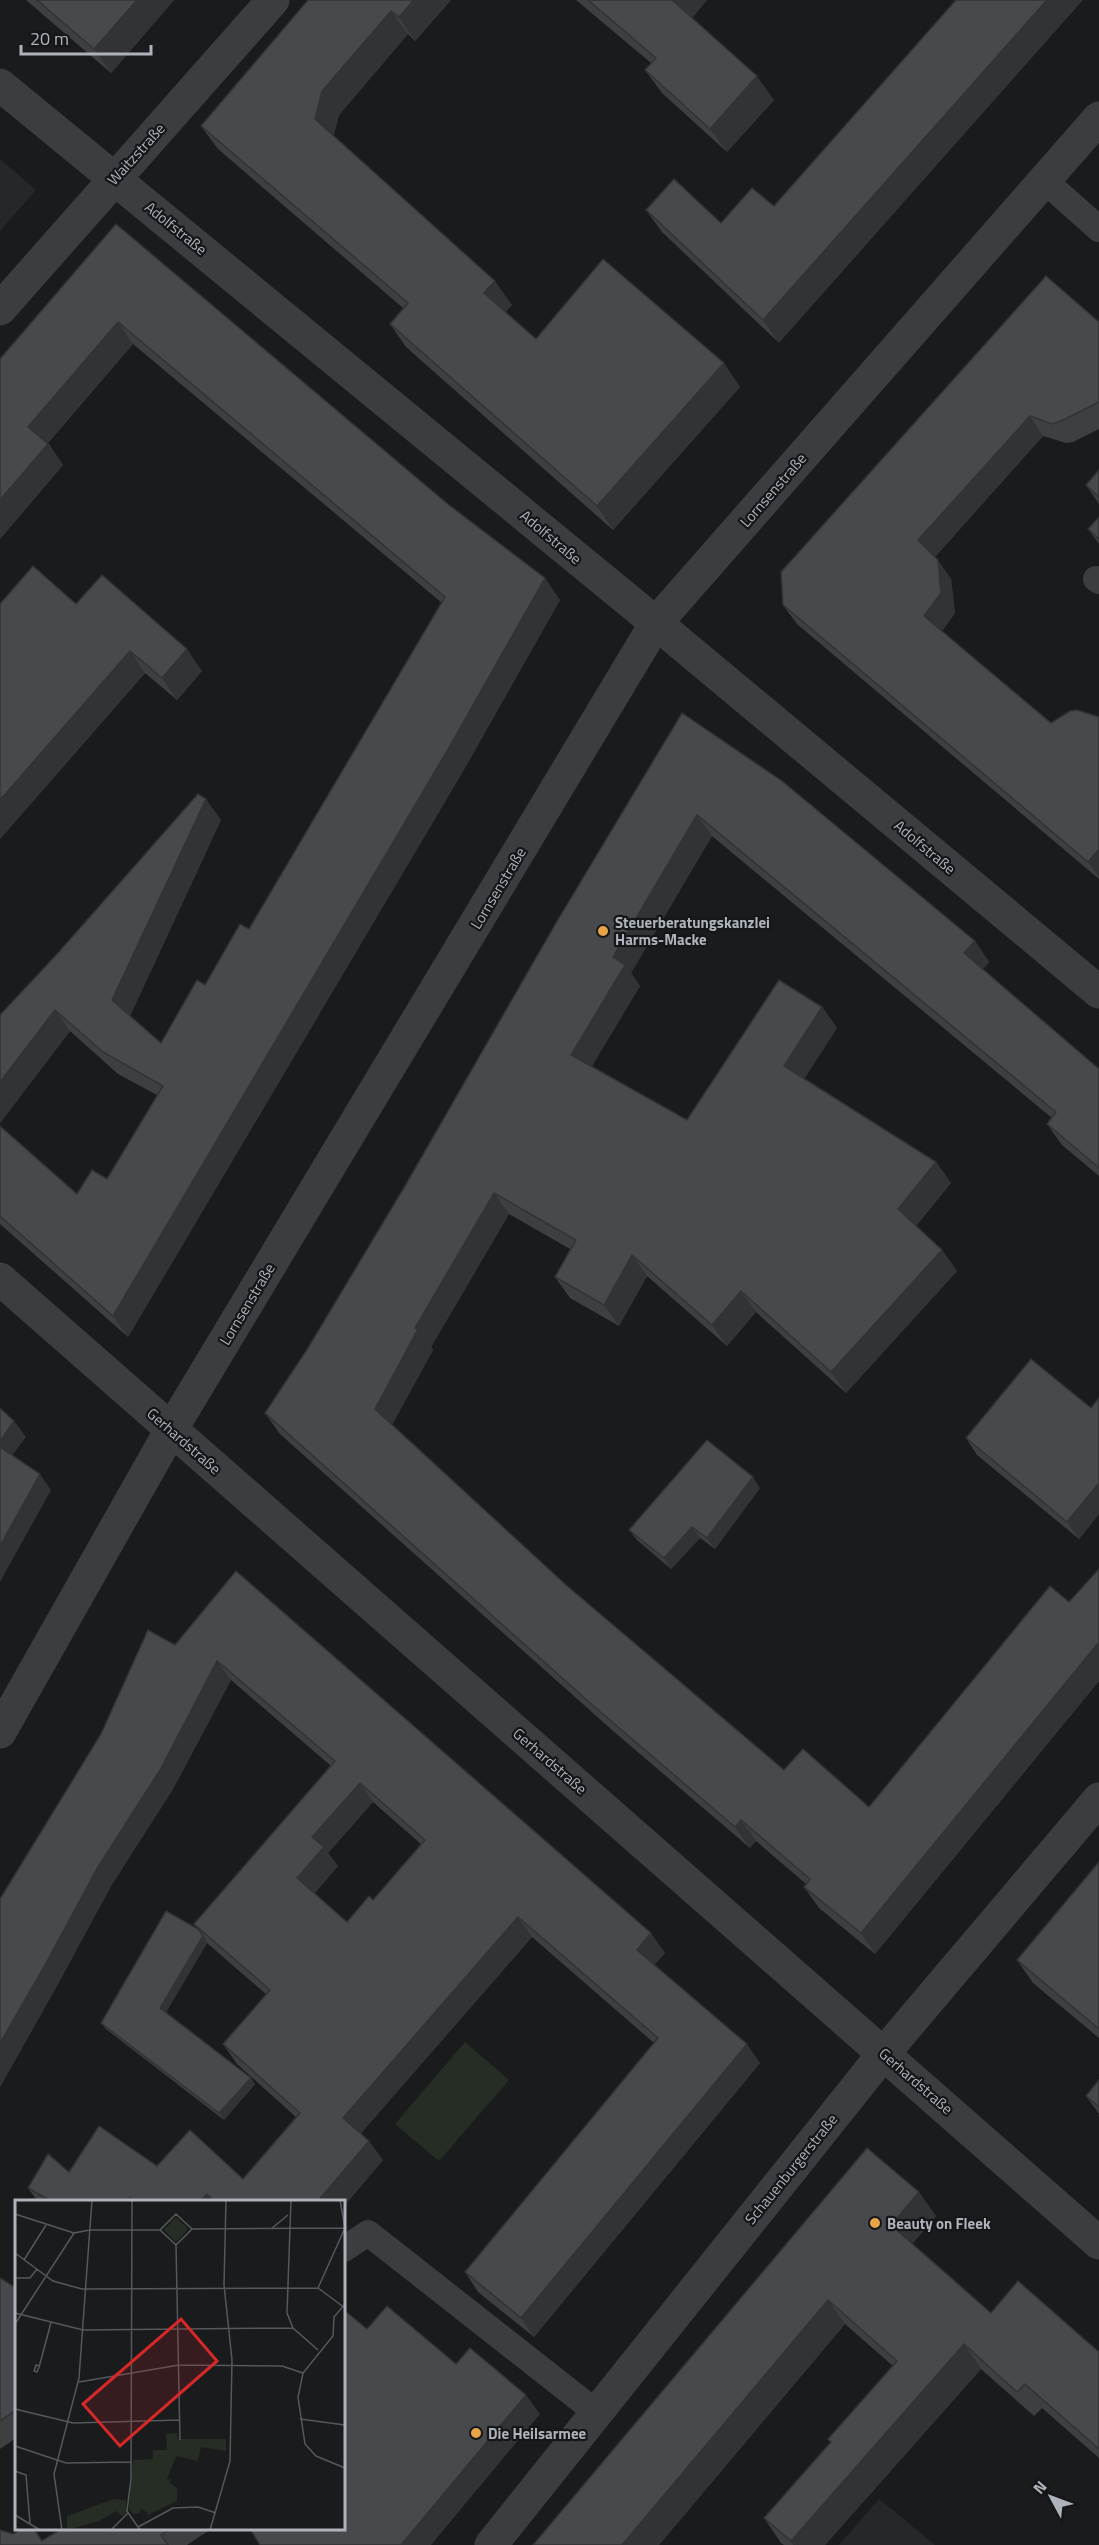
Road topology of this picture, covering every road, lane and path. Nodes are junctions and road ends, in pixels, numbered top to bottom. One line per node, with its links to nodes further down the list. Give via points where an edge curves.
1 (273, 0): 4 (street, Waitzstraße)
2 (0, 85): 4 (street, Adolfstraße)
3 (1099, 118): 5 (street, Lornsenstraße)
4 (115, 178): 7 (street, Waitzstraße); 8 (street, Adolfstraße)
5 (1044, 181): 6 (lane); 8 (street, Lornsenstraße)
6 (1099, 229)
7 (0, 309)
8 (656, 623): 9 (street, Adolfstraße); 11 (street, Lornsenstraße)
9 (1099, 992)
10 (0, 1279): 11 (street, Gerhardstraße)
11 (171, 1430): 12 (street, Lornsenstraße); 14 (street, Gerhardstraße)
12 (0, 1732)
13 (1099, 1799): 14 (street, Schauenburgerstraße)
14 (885, 2053): 15 (street, Gerhardstraße); 17 (street, Schauenburgerstraße)
15 (1099, 2243)
16 (345, 2248): 17 (lane, via 368,2234)
17 (597, 2413): 18 (street, Schauenburgerstraße)
18 (491, 2545)

